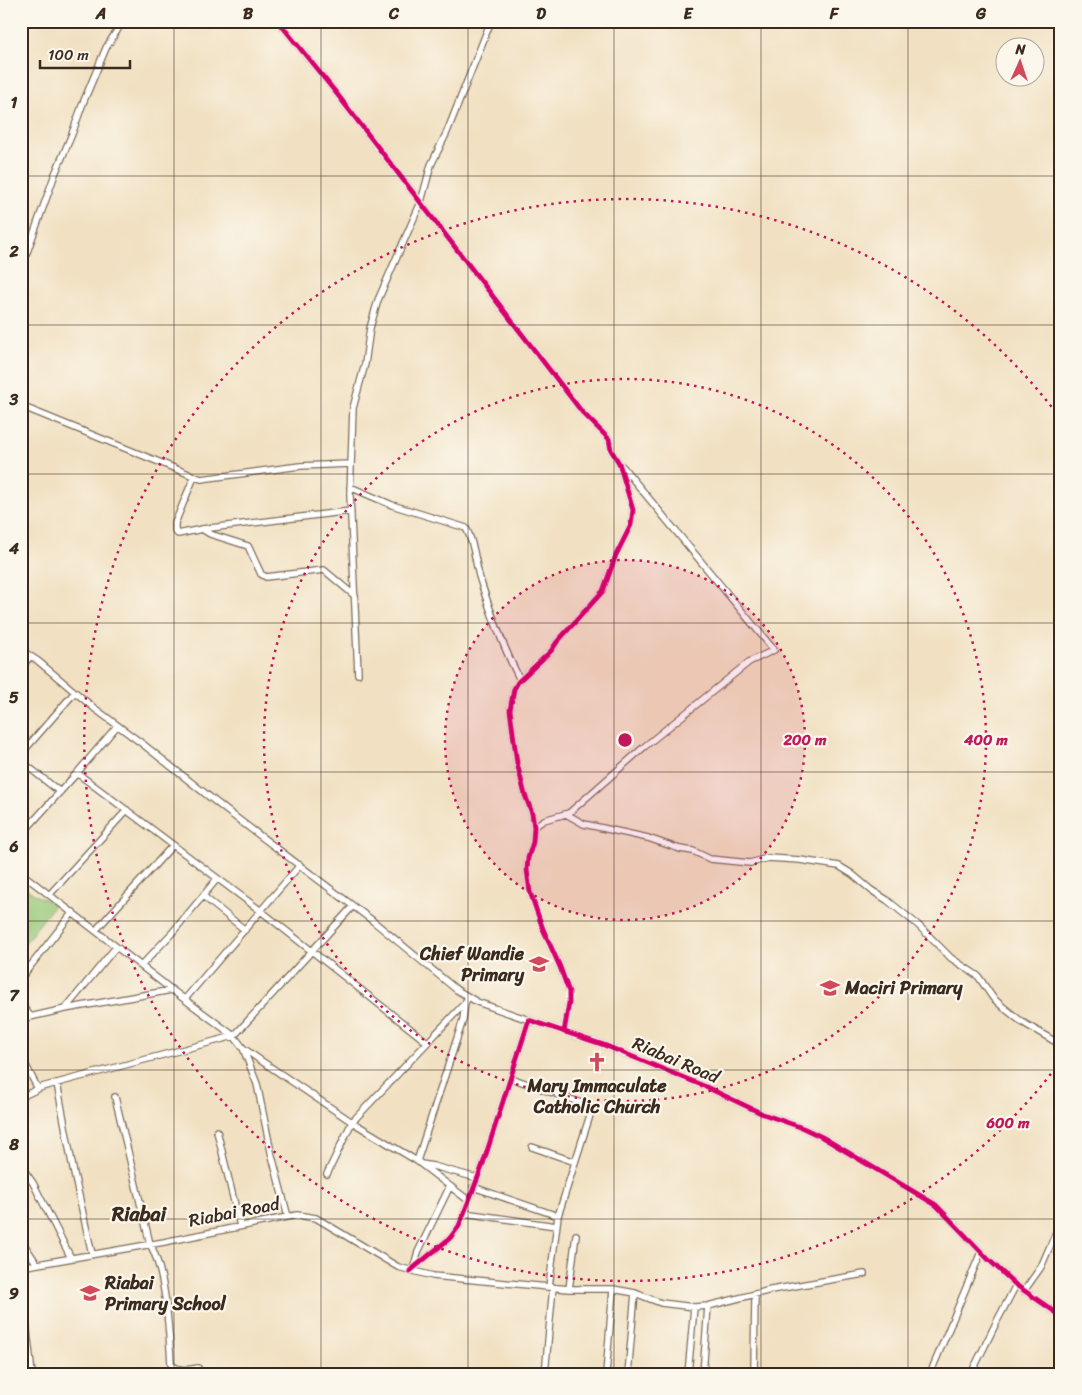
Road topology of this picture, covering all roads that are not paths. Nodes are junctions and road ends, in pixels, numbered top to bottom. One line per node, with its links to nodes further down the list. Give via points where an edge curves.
1 (120, 21): 5 (street, via 83,103)
2 (278, 21): 4 (street)
3 (491, 21): 4 (street, via 431,165)
4 (420, 202): 7 (street, via 578,408 609,439); 8 (street, via 374,314 353,408)
5 (21, 269)
6 (21, 406): 9 (street)
7 (619, 463): 18 (street, via 634,510 606,587 551,651); 26 (street, via 774,650 748,662)
8 (350, 464): 9 (street, via 300,466 214,478); 10 (street)
9 (194, 477): 12 (street, via 174,528 178,534)
10 (350, 487): 11 (street); 18 (street, via 392,505 466,528 488,605)
11 (350, 511): 12 (street); 13 (street)
12 (202, 529): 13 (street, via 248,546 263,576 324,570)
13 (356, 596): 17 (street)
14 (21, 650): 15 (street, Riabai Road)
15 (30, 656): 16 (street); 19 (street, Riabai Road)
16 (21, 666)
17 (358, 674)
18 (520, 680): 27 (street, via 514,689 510,710 517,763)
19 (75, 692): 20 (street, Riabai Road); 21 (street)
20 (116, 726): 23 (street); 30 (street, Riabai Road)
21 (21, 754)
22 (21, 761): 24 (street)
23 (77, 773): 24 (street); 25 (street)
24 (60, 792): 28 (street)
25 (127, 810): 29 (street); 33 (street)
26 (566, 814): 27 (street); 55 (street, via 584,824 648,838 710,859 750,863 768,858 839,866 892,903 951,958 978,976 1003,1007)
27 (534, 826): 52 (street, via 527,870 530,892 569,992)
28 (21, 835)
29 (173, 845): 32 (street); 38 (street)
30 (300, 865): 35 (street, Riabai Road); 36 (street)
31 (21, 873): 33 (street)
32 (217, 878): 34 (street); 36 (street)
33 (50, 894): 37 (street)
34 (203, 896): 39 (street); 42 (street)
35 (354, 906): 41 (street); 46 (street, Riabai Road)
36 (261, 911): 39 (street); 41 (street)
37 (73, 912): 38 (street); 43 (street)
38 (96, 930): 40 (street)
39 (245, 930): 45 (street)
40 (116, 947): 42 (street); 48 (street)
41 (313, 951): 53 (street); 54 (street)
42 (141, 966): 44 (street)
43 (21, 978)
44 (172, 990): 45 (street); 48 (street)
45 (185, 1000): 53 (street)
46 (467, 1000): 51 (street, Riabai Road); 54 (street); 67 (street, via 464,1020)
47 (21, 1004): 49 (street)
48 (66, 1009): 49 (street)
49 (30, 1016): 50 (street)
50 (21, 1019)
51 (529, 1020): 52 (street, Riabai Road); 58 (street)
52 (564, 1032): 83 (street, Riabai Road, via 604,1045 763,1114 811,1131 936,1205)
53 (234, 1036): 56 (street); 59 (street)
54 (427, 1042): 63 (street)
55 (1061, 1045)
56 (243, 1048): 63 (street); 76 (street, via 257,1084)
57 (21, 1056): 60 (street)
58 (511, 1078): 66 (street, via 591,1107); 70 (street)
59 (57, 1083): 60 (street); 84 (street)
60 (38, 1089): 61 (street)
61 (21, 1097)
62 (115, 1097): 82 (street)
63 (352, 1122): 67 (street); 69 (street)
64 (217, 1131): 78 (street)
65 (532, 1147): 66 (street)
66 (575, 1162): 75 (street)
67 (419, 1163): 70 (street); 71 (street)
68 (21, 1166): 85 (street)
69 (327, 1174)
70 (477, 1178): 72 (street)
71 (450, 1186): 73 (street); 88 (street)
72 (473, 1187): 73 (street); 75 (street)
73 (468, 1200): 74 (street)
74 (464, 1213): 79 (street); 88 (street, via 450,1238)
75 (558, 1216): 79 (street)
76 (288, 1217): 78 (street, Riabai Road); 88 (street, Riabai Road, via 316,1218 390,1262)
77 (1061, 1221): 95 (street, via 1041,1267)
78 (240, 1226): 82 (street, Riabai Road)
79 (556, 1226): 92 (street)
80 (576, 1235): 93 (street)
81 (21, 1240): 86 (street)
82 (150, 1244): 84 (street, Riabai Road); 101 (street, via 161,1277 171,1364 184,1370)
83 (982, 1252): 91 (street, Riabai Road); 109 (street)
84 (92, 1254): 85 (street, Riabai Road)
85 (71, 1258): 86 (street, Riabai Road)
86 (37, 1264): 87 (street, Riabai Road)
87 (21, 1267)
88 (412, 1270): 92 (street, Riabai Road, via 432,1276)
89 (864, 1274): 97 (street, Riabai Road)
90 (21, 1279): 102 (street)
91 (1016, 1285): 95 (street, Riabai Road); 110 (street)
92 (551, 1287): 93 (street, Riabai Road); 103 (street)
93 (569, 1289): 94 (street, Riabai Road)
94 (613, 1289): 96 (street, Riabai Road); 104 (street)
95 (1024, 1291): 100 (street, Riabai Road)
96 (635, 1293): 99 (street, Riabai Road, via 661,1303); 105 (street)
97 (755, 1294): 98 (street, Riabai Road); 108 (street)
98 (708, 1306): 99 (street, Riabai Road); 107 (street)
99 (694, 1307): 106 (street)
100 (1061, 1316)
101 (198, 1368)
102 (32, 1374)
103 (545, 1374)
104 (606, 1374)
105 (628, 1374)
106 (688, 1374)
107 (704, 1374)
108 (754, 1374)
109 (930, 1374)
110 (972, 1374)

